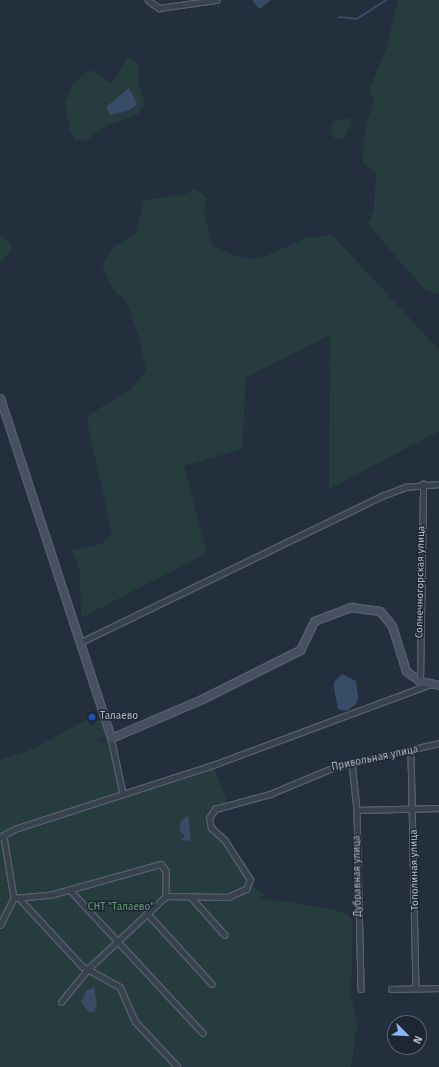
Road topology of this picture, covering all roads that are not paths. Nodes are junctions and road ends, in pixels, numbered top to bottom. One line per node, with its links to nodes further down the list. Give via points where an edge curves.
1 (148, 0): 2 (street, via 159,8)
2 (216, 0)
3 (0, 398): 6 (street, via 15,451)
4 (423, 484): 5 (street); 6 (street, via 382,496); 7 (street, Солнечногорская улица)
5 (439, 484)
6 (81, 642): 10 (street)
7 (420, 681): 8 (street); 10 (street, via 406,671 388,618 370,607 351,607 314,621 300,650 202,699)
8 (431, 684): 9 (street); 14 (street, via 213,765)
9 (439, 685)
10 (111, 738): 14 (street)
11 (439, 743): 12 (street, Привольная улица)
12 (411, 752): 13 (street, Привольная улица); 15 (street, Тополиная улица)
13 (352, 763): 17 (street, Дубравная улица); 21 (street, Привольная улица, via 211,812 211,828 225,841 250,883 246,889 228,897)
14 (123, 793): 18 (street, via 15,829)
15 (414, 808): 16 (street); 17 (street); 29 (street, Тополиная улица)
16 (439, 808)
17 (357, 810): 32 (street, Дубравная улица)
18 (2, 837): 22 (street)
19 (70, 890): 20 (street, via 161,864 166,871); 22 (street); 26 (street)
20 (166, 896): 21 (street); 23 (street)
21 (190, 896): 25 (street)
22 (17, 898): 24 (street); 27 (street)
23 (147, 913): 26 (street); 28 (street)
24 (0, 925)
25 (225, 935)
26 (118, 942): 27 (street); 34 (street)
27 (88, 969): 33 (street); 35 (street, via 120,987 135,1021)
28 (212, 984)
29 (416, 988): 30 (street); 31 (street)
30 (439, 988)
31 (391, 989)
32 (361, 990)
33 (60, 1002)
34 (202, 1033)
35 (178, 1067)

